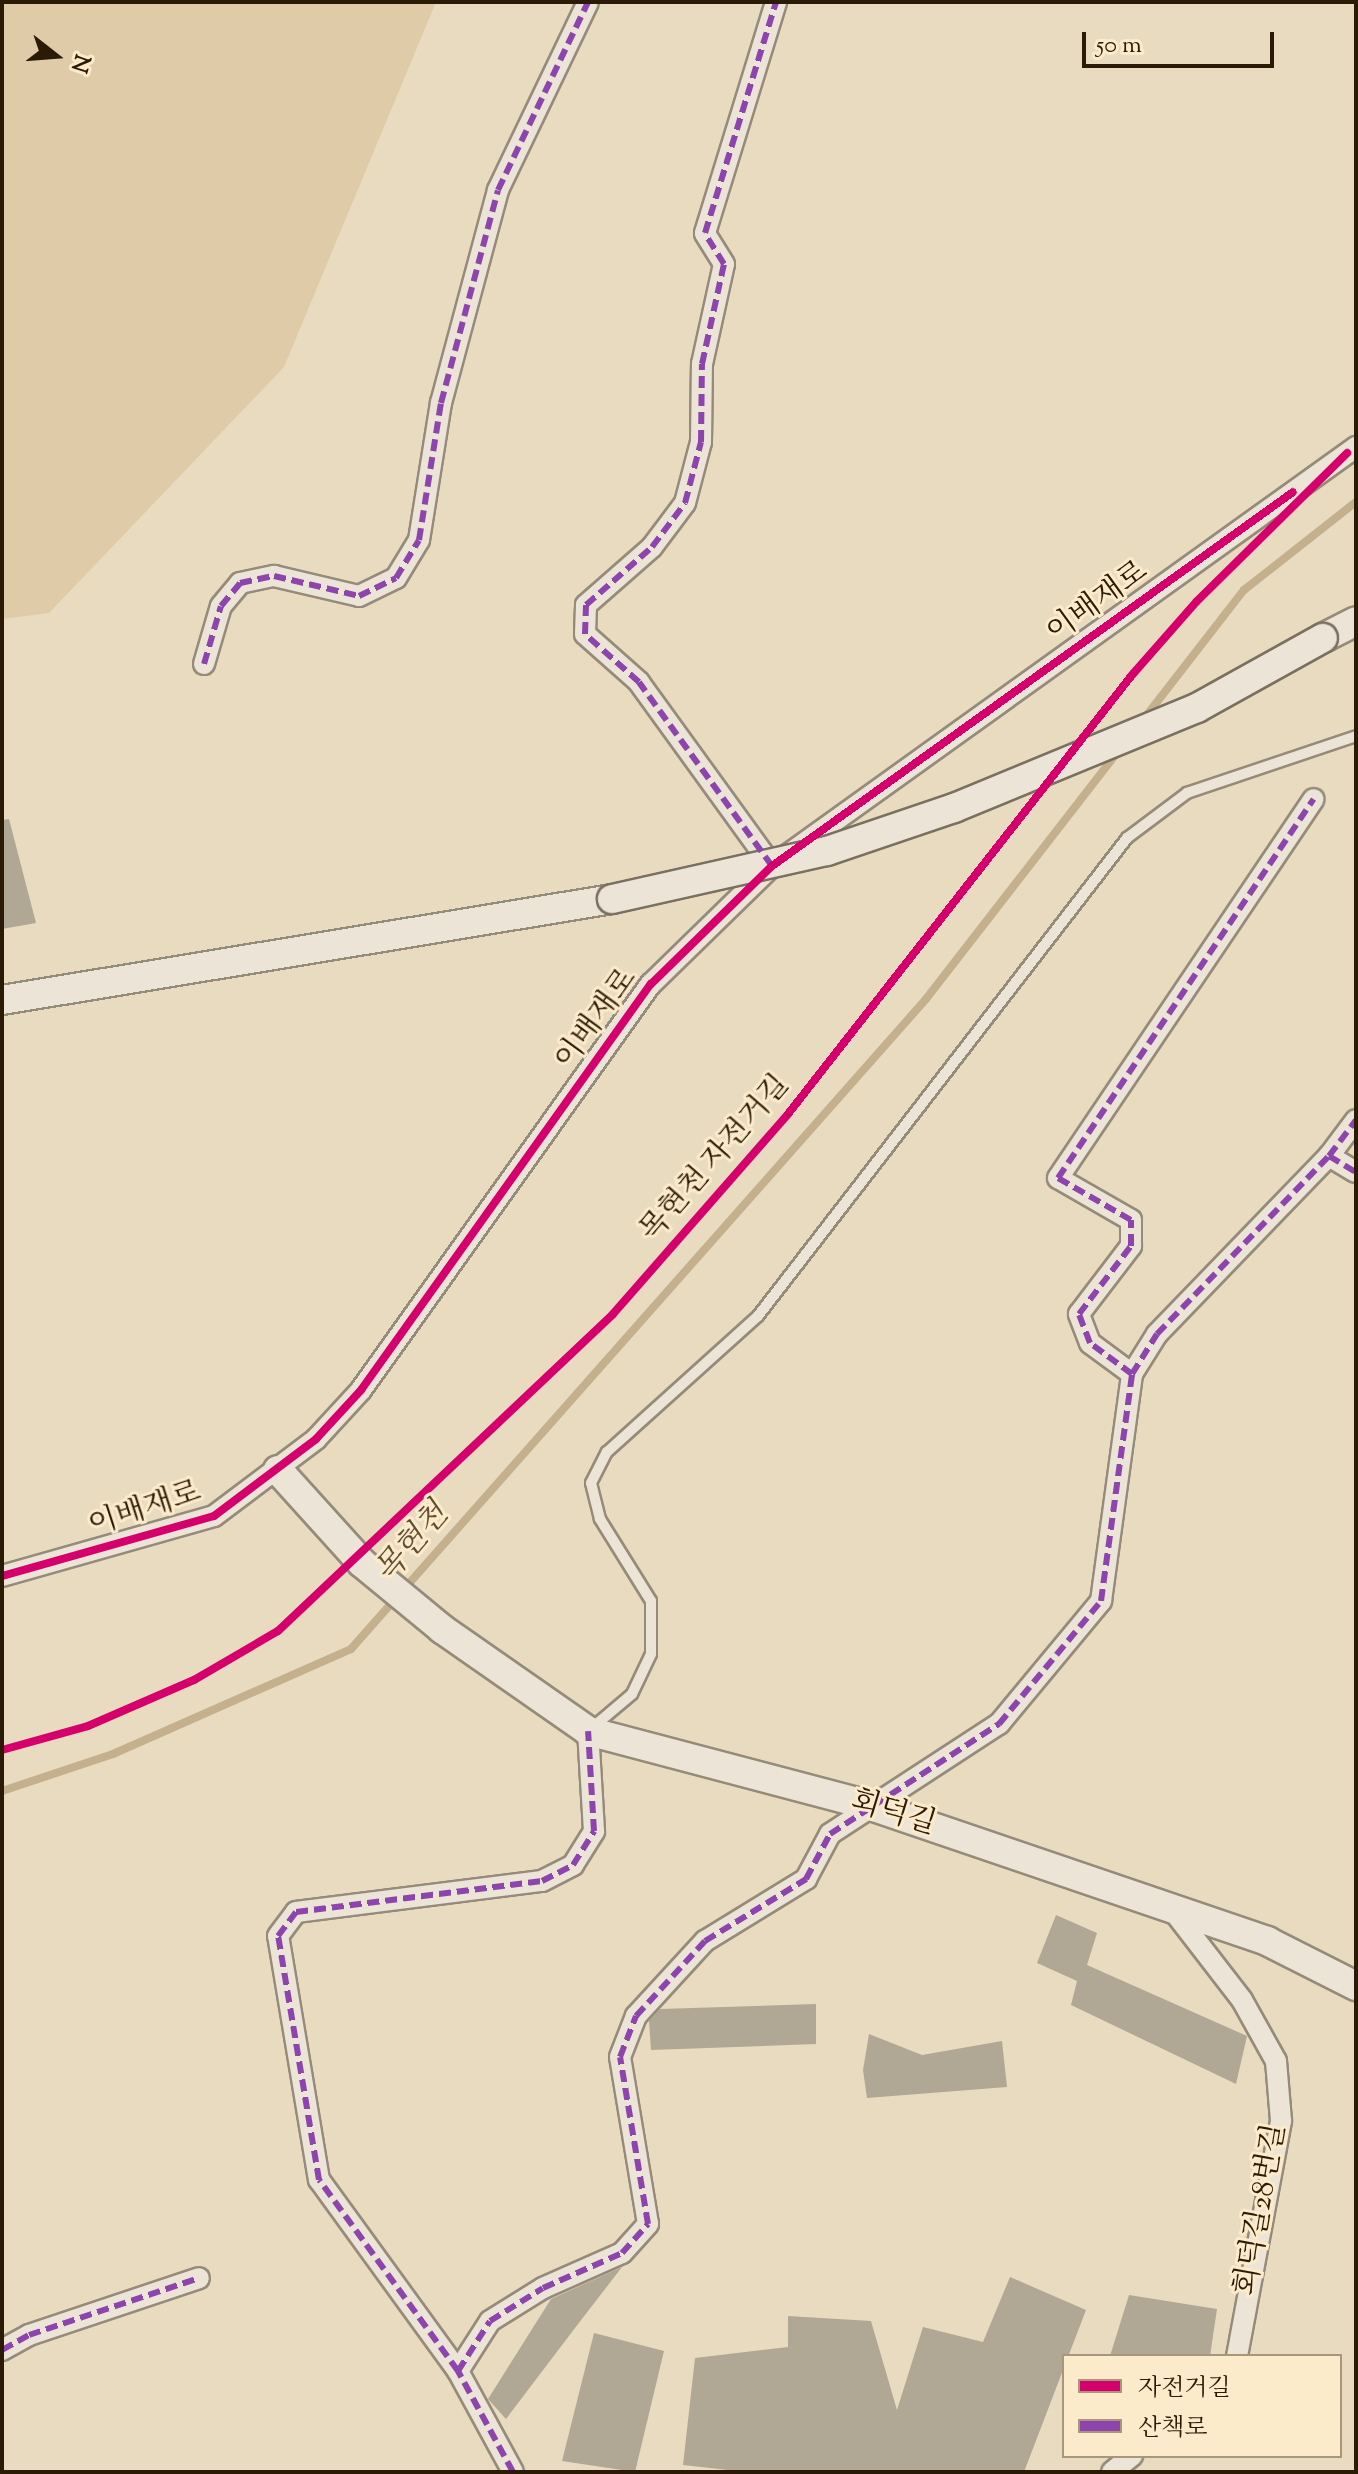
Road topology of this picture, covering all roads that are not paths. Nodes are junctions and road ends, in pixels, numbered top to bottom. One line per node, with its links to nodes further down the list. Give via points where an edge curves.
1 (588, 2): 5 (street, via 498,190 441,403 419,540 396,578 359,596 274,576 240,583 221,606)
2 (776, 2): 8 (street, via 705,233 724,264 702,364 701,442 685,503 652,547 586,605 585,634 639,682)
3 (1356, 447): 8 (street, 이배재로)
4 (1356, 621): 9 (main road, bridge, via 1197,708 954,808 827,851 612,899)
5 (204, 664)
6 (1356, 736): 16 (lane, via 1187,793 1127,838 758,1316 607,1452 591,1483 600,1519 651,1601 651,1654 632,1694)
7 (1314, 799): 13 (street, via 1058,1178 1131,1220 1131,1246 1079,1314 1090,1343)
8 (772, 866): 14 (street, 이배재로, via 651,984 361,1390)
9 (2, 1000)
10 (1356, 1120): 11 (street)
11 (1329, 1156): 12 (street); 13 (street, via 1157,1334)
12 (1356, 1172)
13 (1132, 1374): 17 (street, via 1101,1601 999,1724)
14 (278, 1470): 15 (street, 이배재로, via 214,1516); 16 (main road, 회덕길, via 362,1563 442,1629)
15 (2, 1576)
16 (588, 1731): 17 (main road, 회덕길); 23 (street, via 594,1831 573,1865 542,1881 296,1912 278,1936 319,2180)
17 (868, 1805): 18 (main road, 회덕길); 23 (street, via 830,1834 806,1879 705,1941 636,2016 620,2057 648,2224 622,2253 543,2288 490,2321)
18 (1168, 1905): 19 (main road, 회덕길, via 1267,1941); 22 (street, 회덕길28번길, via 1242,2000 1276,2061 1281,2121)
19 (1356, 1986)
20 (199, 2278): 21 (street, via 29,2335)
21 (2, 2350)
22 (1237, 2354)
23 (458, 2371): 25 (street)
24 (1130, 2458): 26 (street)
25 (515, 2471)
26 (1112, 2472)

